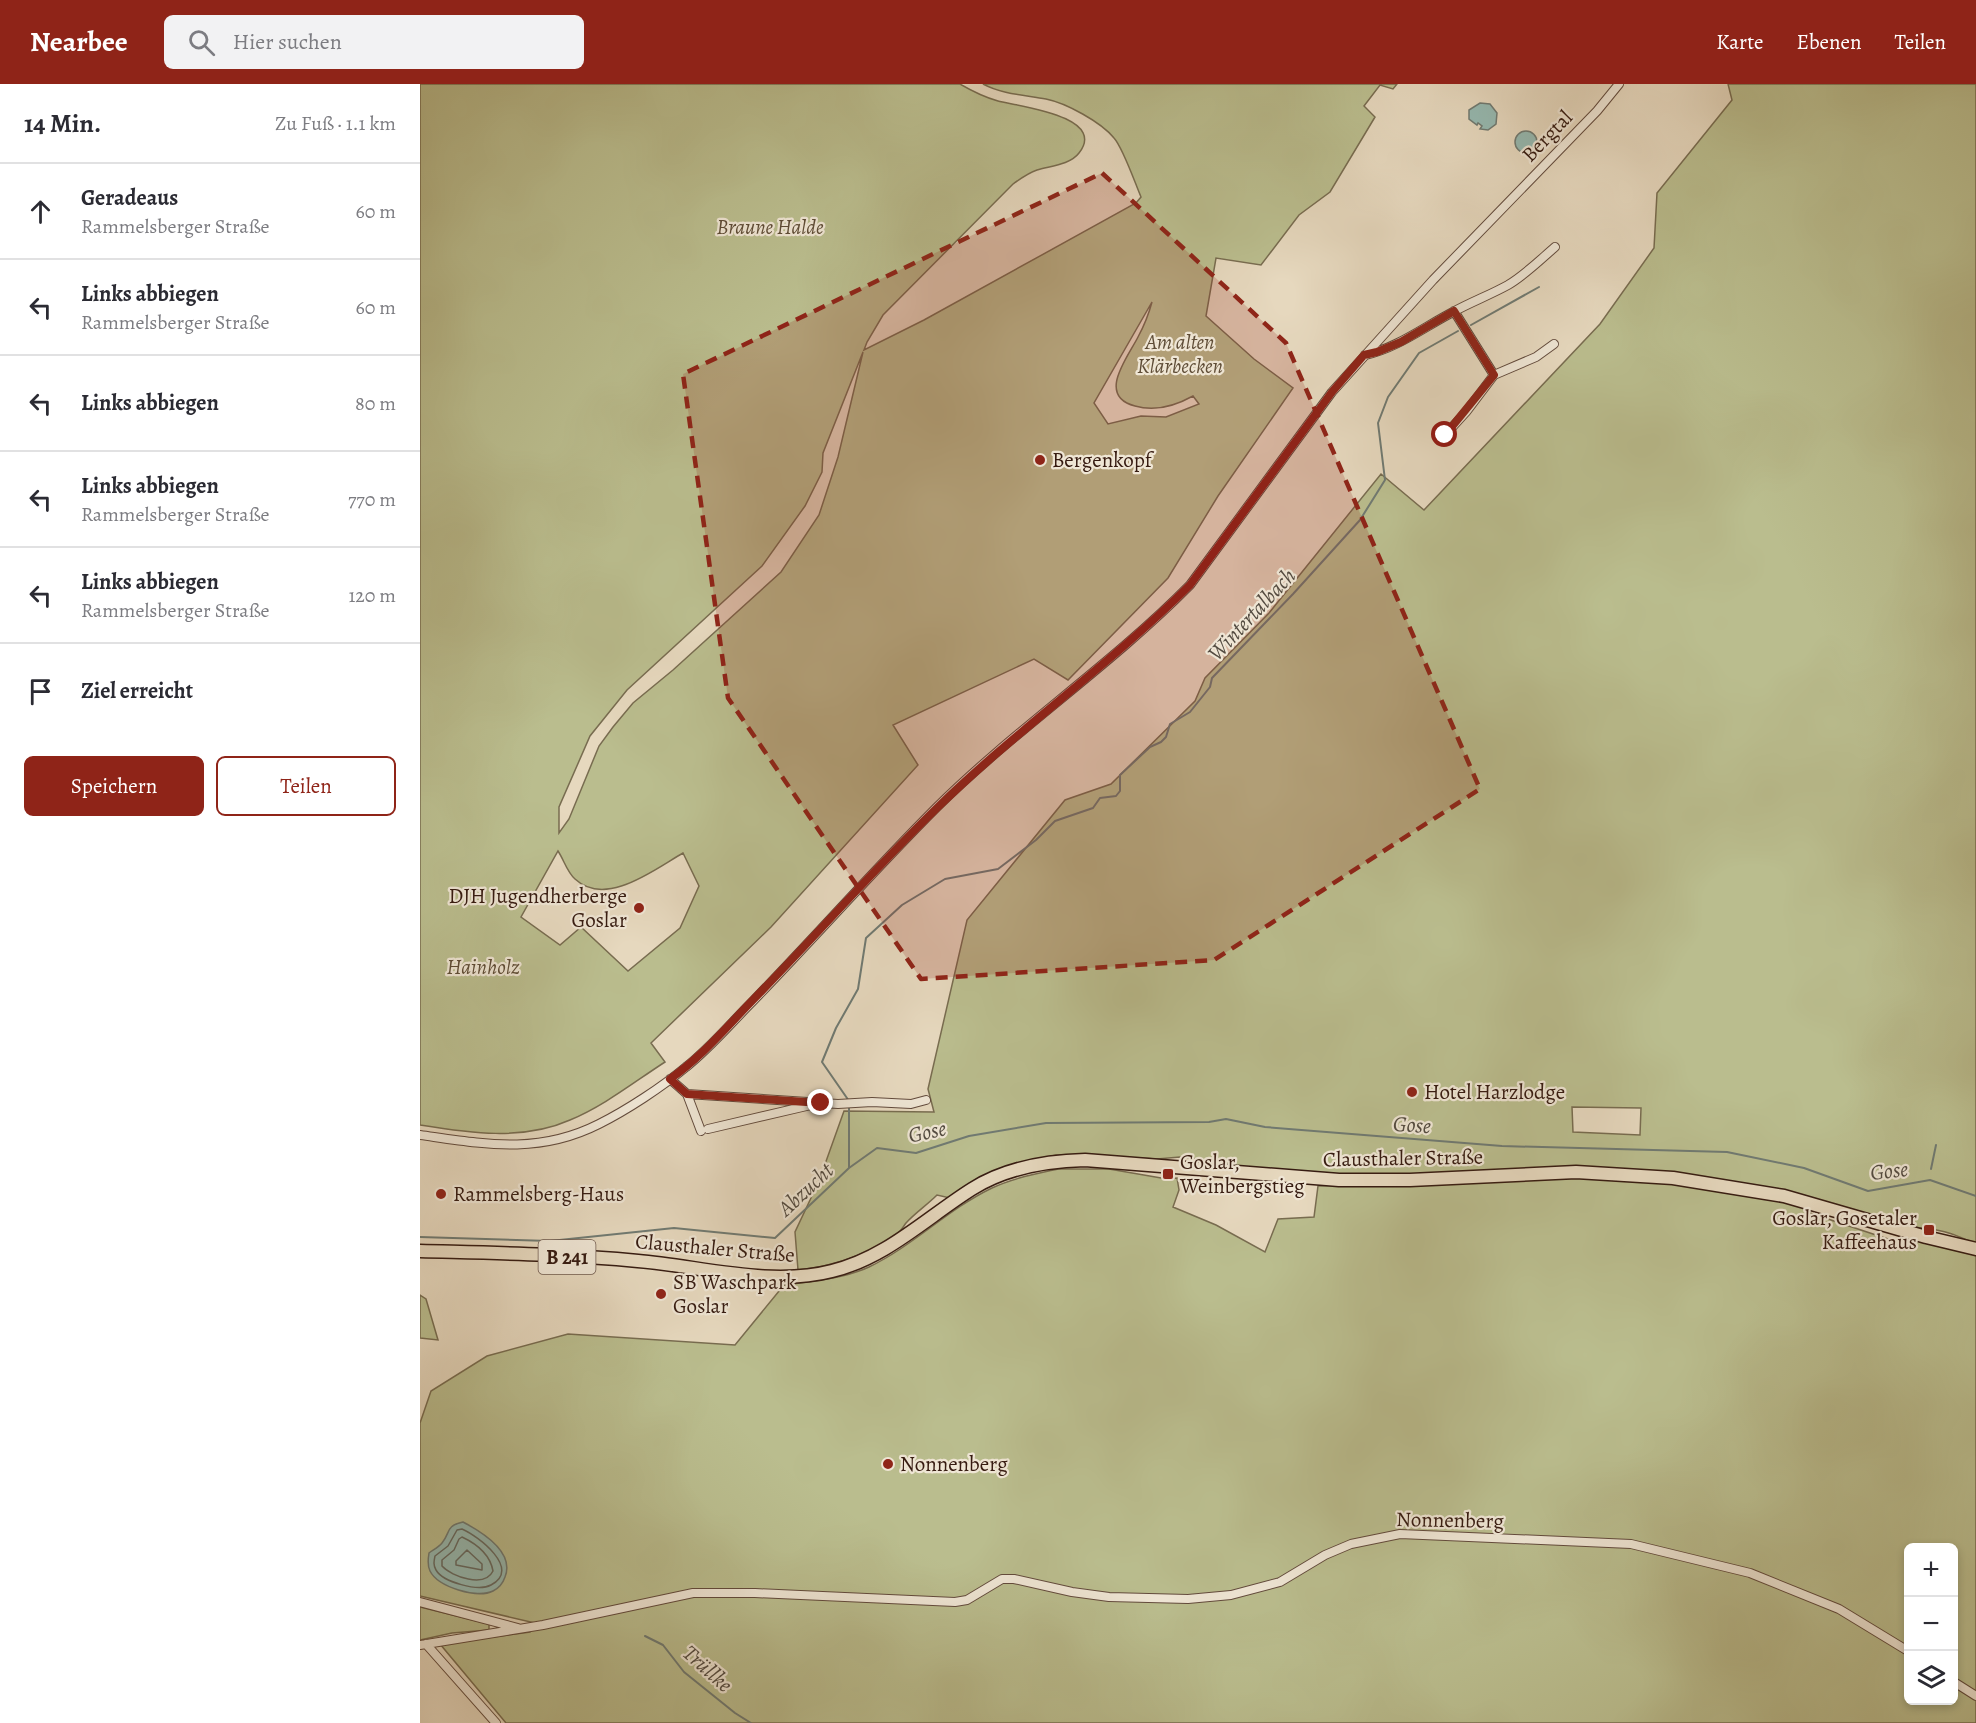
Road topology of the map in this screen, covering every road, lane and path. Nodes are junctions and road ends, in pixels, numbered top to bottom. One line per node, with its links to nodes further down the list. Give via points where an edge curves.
1 (1619, 84): 5 (street, Bergtal)
2 (1555, 247): 3 (street, via 1509,284)
3 (1454, 311): 5 (street, via 1401,342); 6 (street)
4 (1554, 344): 6 (street, via 1536,357)
5 (1364, 355): 8 (street, Bergtal, via 1332,392 1190,585 936,808 758,996)
6 (1494, 375): 7 (street)
7 (1445, 435)
8 (670, 1079): 9 (street); 12 (street, Bergtal, via 599,1124 566,1138 510,1146)
9 (687, 1094): 11 (street); 11 (street, via 704,1130)
10 (926, 1100): 11 (street, via 911,1104)
11 (821, 1103)
12 (420, 1135)
13 (1976, 1249): 14 (main road, Clausthaler Straße / B 241, via 1784,1196 1673,1178 1576,1172 1339,1180 1085,1160 1057,1161 1007,1173 974,1188 880,1252 819,1274 761,1276 604,1258)
14 (420, 1251)
15 (420, 1602): 16 (street, Nonnenberg)
16 (523, 1629): 17 (street); 18 (street, Nonnenberg, via 693,1593 955,1602 1002,1579 1014,1579 1110,1597 1188,1599 1232,1595 1280,1582 1351,1544 1400,1534 1631,1544 1750,1573 1839,1609)
17 (423, 1644): 21 (street)
18 (1904, 1649)
19 (1958, 1685): 20 (street)
20 (1976, 1696)
21 (496, 1723)

